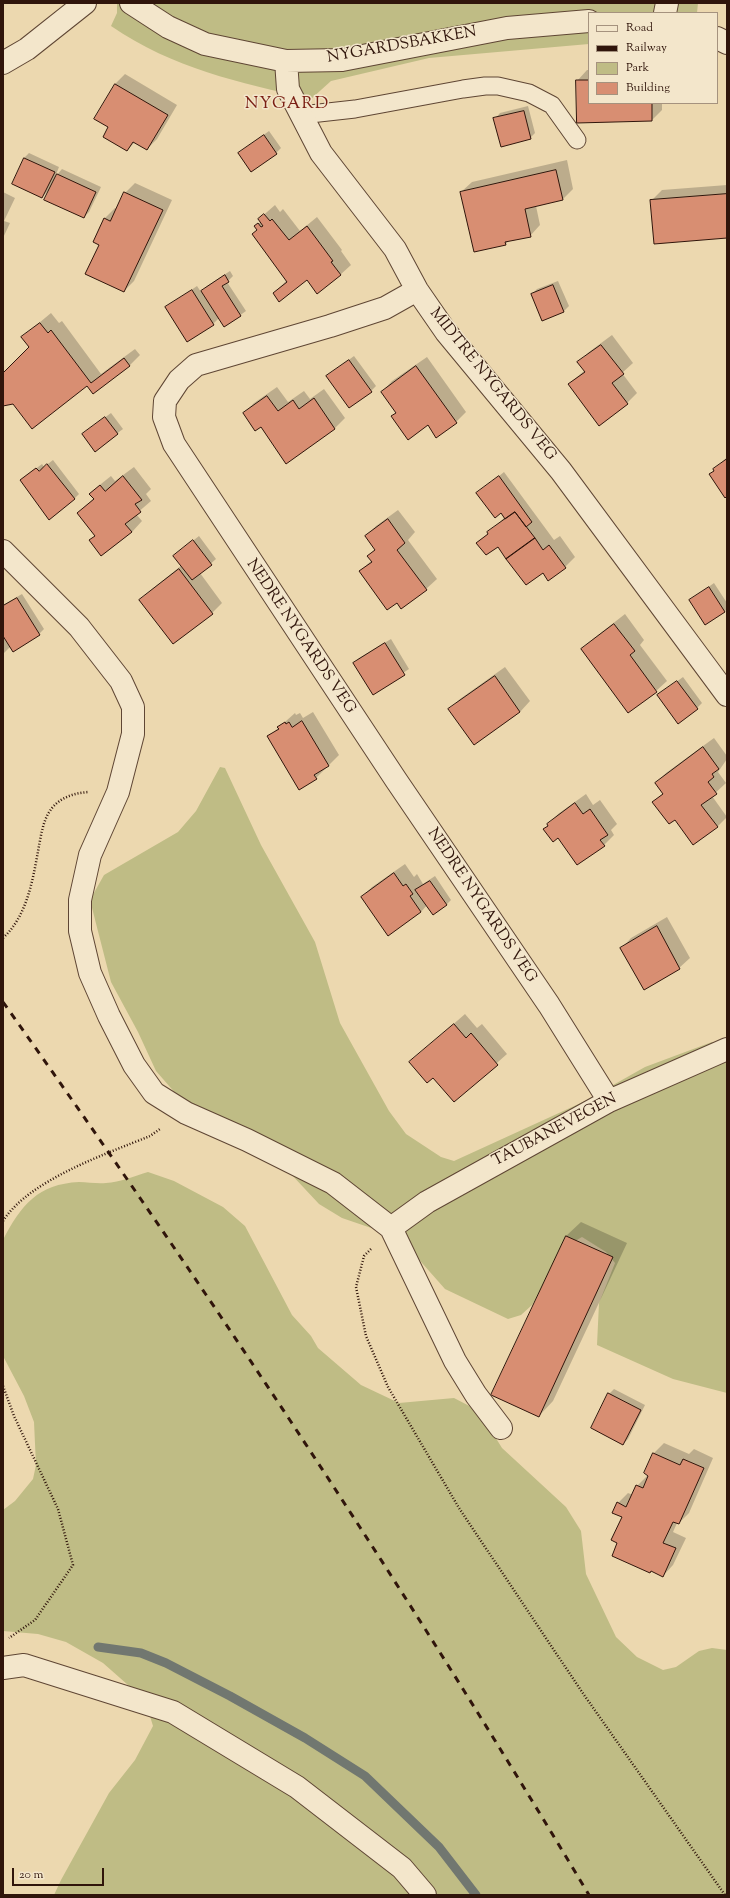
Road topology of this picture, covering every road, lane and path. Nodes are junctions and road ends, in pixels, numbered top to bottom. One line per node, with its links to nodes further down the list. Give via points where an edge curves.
1 (85, 3): 7 (street, via 27,49)
2 (131, 3): 6 (street, NYGARDSBAKKEN, via 168,27 205,44)
3 (588, 21): 6 (street, NYGARDSBAKKEN, via 507,28 342,60)
4 (718, 38): 5 (street)
5 (727, 43)
6 (286, 61): 8 (street, MIDTRE NYGARDS VEG, via 288,89)
7 (3, 63)
8 (301, 115): 9 (lane, via 355,110 464,89 498,86 529,93 552,105); 10 (street, MIDTRE NYGARDS VEG, via 321,153 395,249)
9 (577, 140)
10 (417, 290): 12 (street, MIDTRE NYGARDS VEG, via 446,332 561,471); 16 (street, NEDRE NYGARDS VEG, via 385,308 196,365 179,380 165,400 164,418 174,444 217,510 548,1005)
11 (3, 551): 13 (street, via 79,627 121,680 133,707 133,734)
12 (727, 695)
13 (118, 792): 14 (path, via 68,795 48,814 32,886 18,920); 17 (street, via 90,855 80,900 80,931 90,973 134,1065 154,1093)
14 (3, 938)
15 (727, 1049): 16 (street, TAUBANEVEGEN)
16 (609, 1101): 19 (street, TAUBANEVEGEN, via 427,1202)
17 (186, 1113): 18 (path, via 150,1136 68,1170 35,1189); 19 (street, via 333,1183)
18 (3, 1221)
19 (391, 1228): 21 (street, via 455,1361); 25 (path, via 364,1256 356,1287 366,1336 388,1388 459,1508 582,1692)
20 (3, 1386): 22 (path, via 14,1416 58,1509 73,1565 36,1620)
21 (501, 1428)
22 (3, 1643)
23 (3, 1668): 24 (street, via 24,1665 173,1712 297,1786 402,1868)
24 (425, 1895)
25 (725, 1895)

